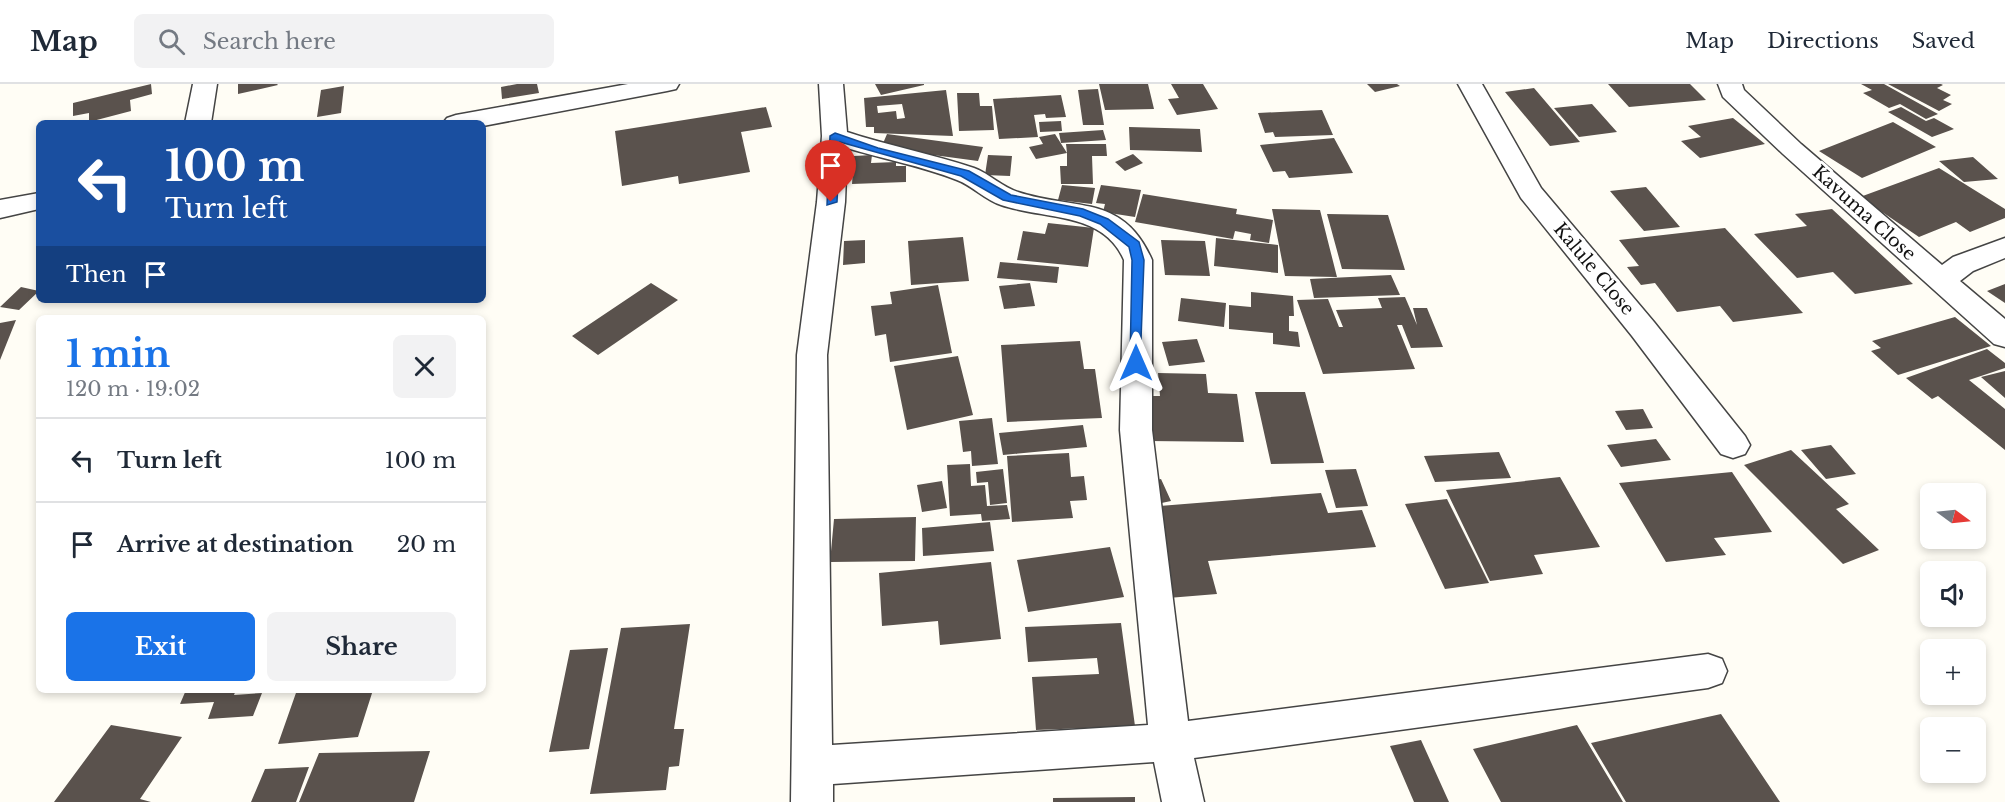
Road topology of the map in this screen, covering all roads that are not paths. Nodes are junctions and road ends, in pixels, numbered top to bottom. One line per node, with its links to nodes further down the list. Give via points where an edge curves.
1 (205, 84): 6 (street)
2 (667, 84): 7 (street)
3 (831, 84): 8 (street)
4 (1470, 84): 14 (street, Kalule Close, via 1530,192)
5 (1730, 84): 12 (street, Kavuma Close, via 1732,92 1784,141)
6 (199, 120)
7 (472, 120)
8 (835, 136): 16 (street, via 965,174 1007,198 1083,213 1111,225 1134,245 1138,260 1136,430); 17 (street, via 812,355)
9 (36, 202): 10 (street)
10 (0, 209)
11 (2005, 247): 12 (street, via 1963,264)
12 (1941, 281): 13 (street, Kavuma Close)
13 (2005, 336)
14 (1733, 445)
15 (1708, 671): 16 (street)
16 (1170, 742): 17 (street); 18 (street)
17 (813, 784)
18 (1183, 802)

